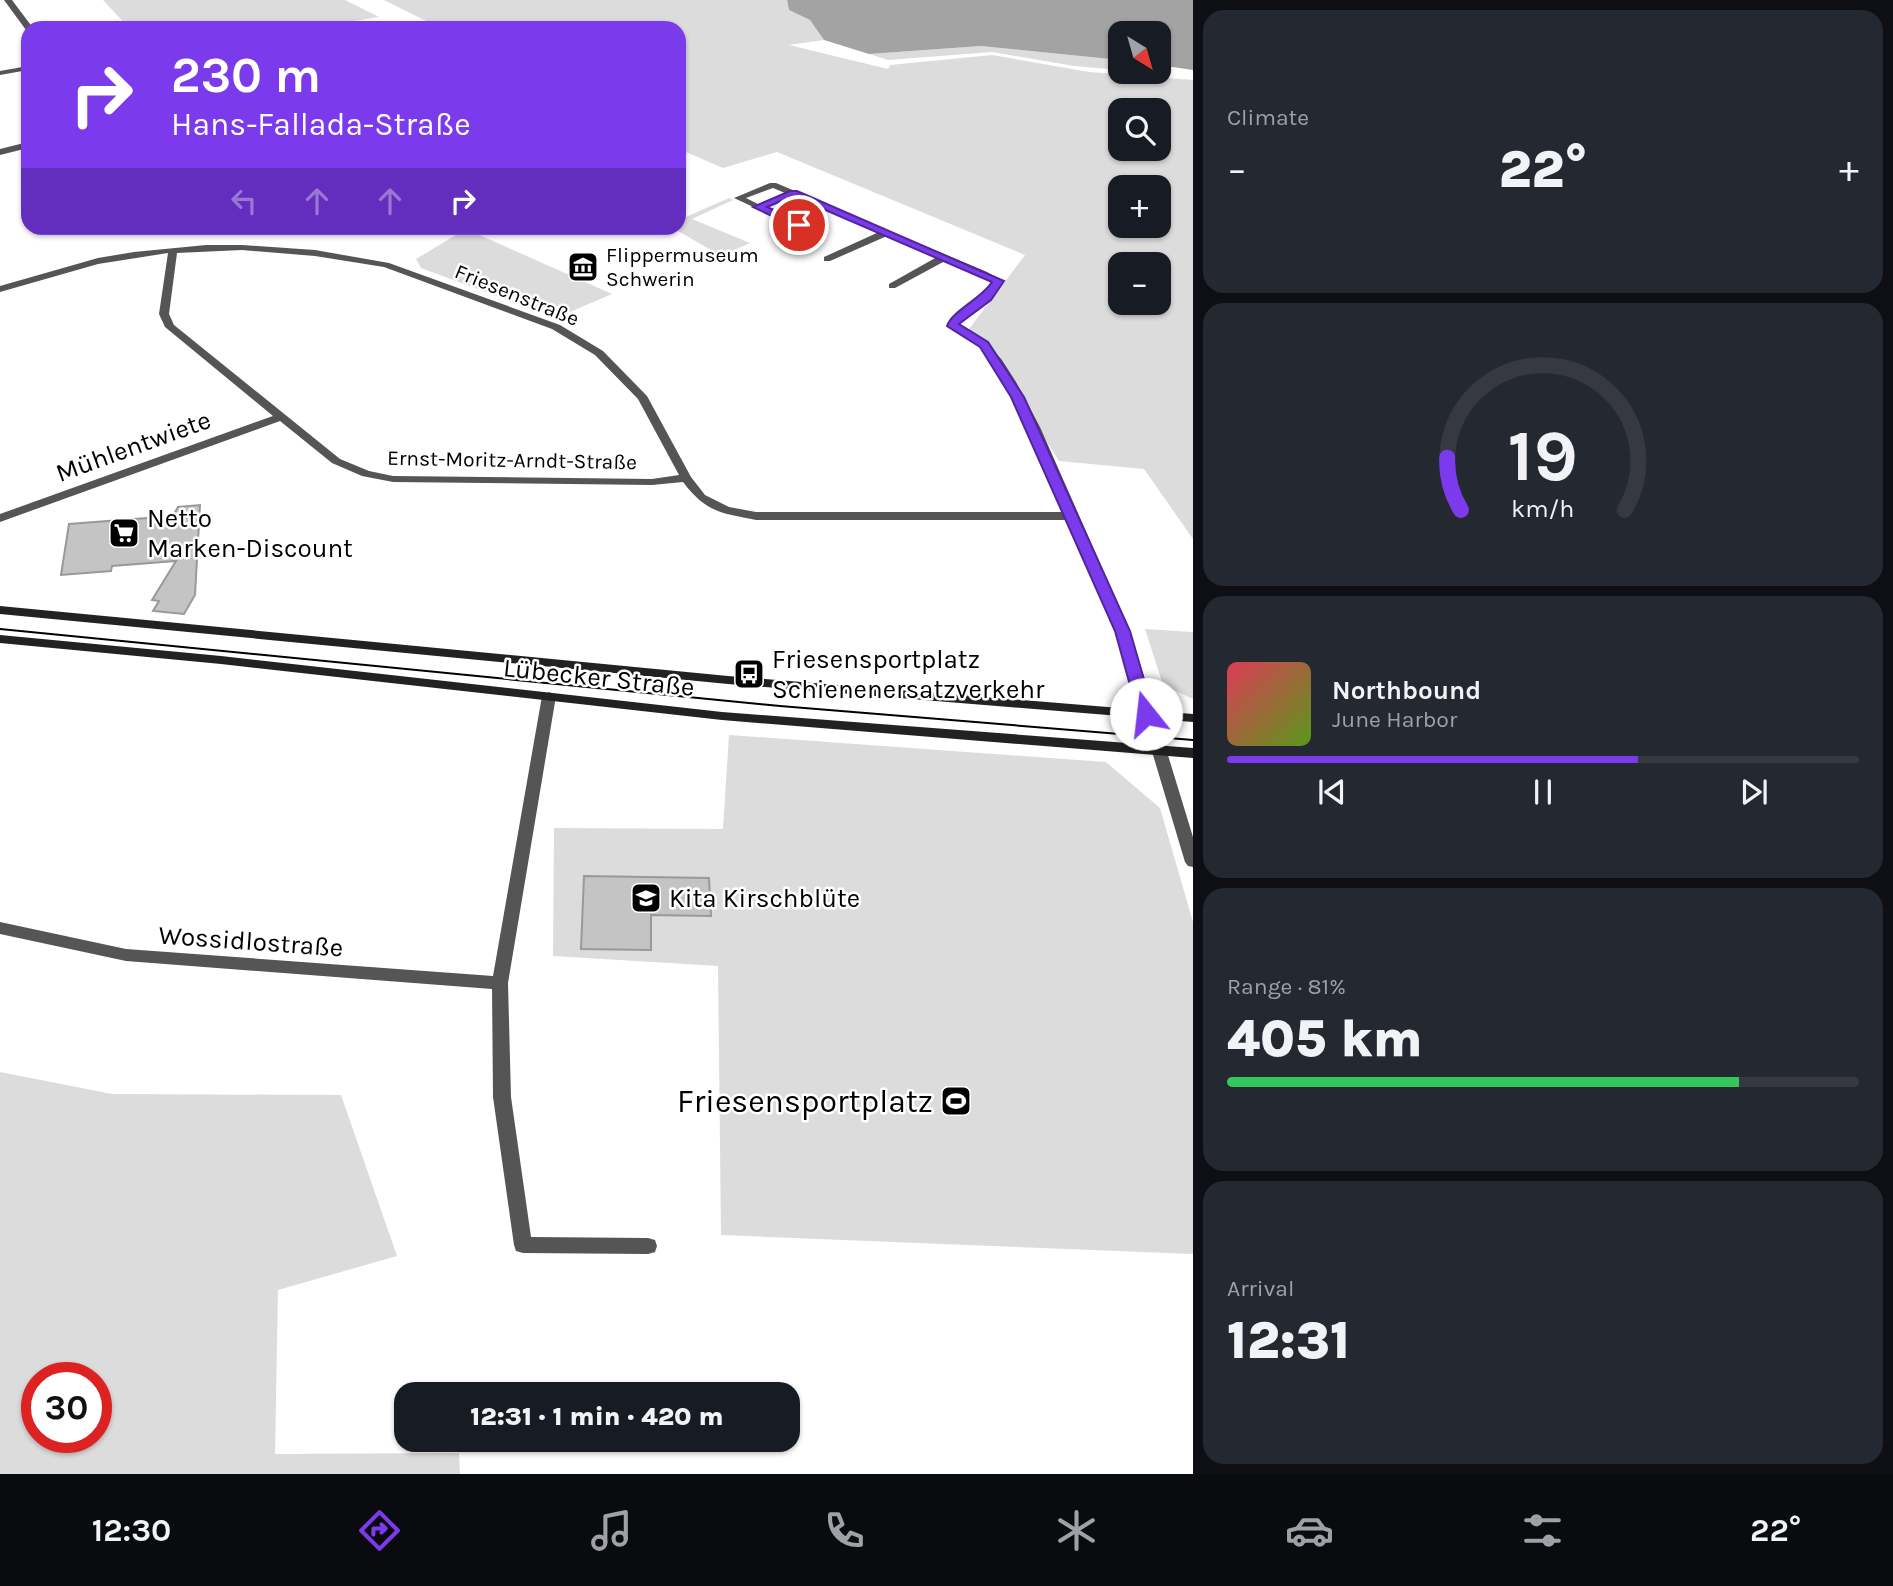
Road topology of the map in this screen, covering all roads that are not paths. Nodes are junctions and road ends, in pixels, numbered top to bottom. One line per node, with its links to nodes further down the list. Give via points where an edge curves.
1 (8, 0): 2 (street)
2 (24, 21)
3 (21, 69): 4 (street)
4 (0, 73)
5 (21, 147): 6 (street)
6 (0, 152)
7 (793, 193): 8 (street); 8 (street, via 773,184 738,198); 10 (street)
8 (758, 207): 9 (street)
9 (799, 225)
10 (885, 233): 12 (street); 13 (street)
11 (173, 251): 15 (street, Friesenstraße, via 98,261); 16 (street, Ernst-Moritz-Arndt-Straße, via 164,314 170,327); 17 (street, Friesenstraße, via 261,247 360,259 556,327 599,353 625,377 643,398)
12 (945, 257): 14 (street); 18 (street, via 998,281 987,298 953,326 984,345 1018,397)
13 (827, 259)
14 (892, 286)
15 (0, 289)
16 (281, 417): 17 (street, Ernst-Moritz-Arndt-Straße, via 336,461 393,479 652,482); 19 (street, Mühlentwiete)
17 (686, 478): 18 (street, Friesenstraße, via 701,497 725,510 756,516)
18 (1071, 516): 23 (street, via 1123,631)
19 (0, 518)
20 (0, 610): 23 (street, Lübecker Straße, via 728,680)
21 (0, 639): 22 (street, Lübecker Straße)
22 (549, 696): 25 (street, Lübecker Straße, via 722,716); 29 (street)
23 (1146, 714): 24 (street, Lübecker Straße); 25 (street)
24 (1193, 718)
25 (1157, 751): 26 (street, Lübecker Straße); 27 (street)
26 (1193, 754)
27 (1193, 862)
28 (0, 928): 29 (street, Wossidlostraße, via 126,955)
29 (500, 983): 30 (street, via 502,1097 523,1245)
30 (648, 1246)

